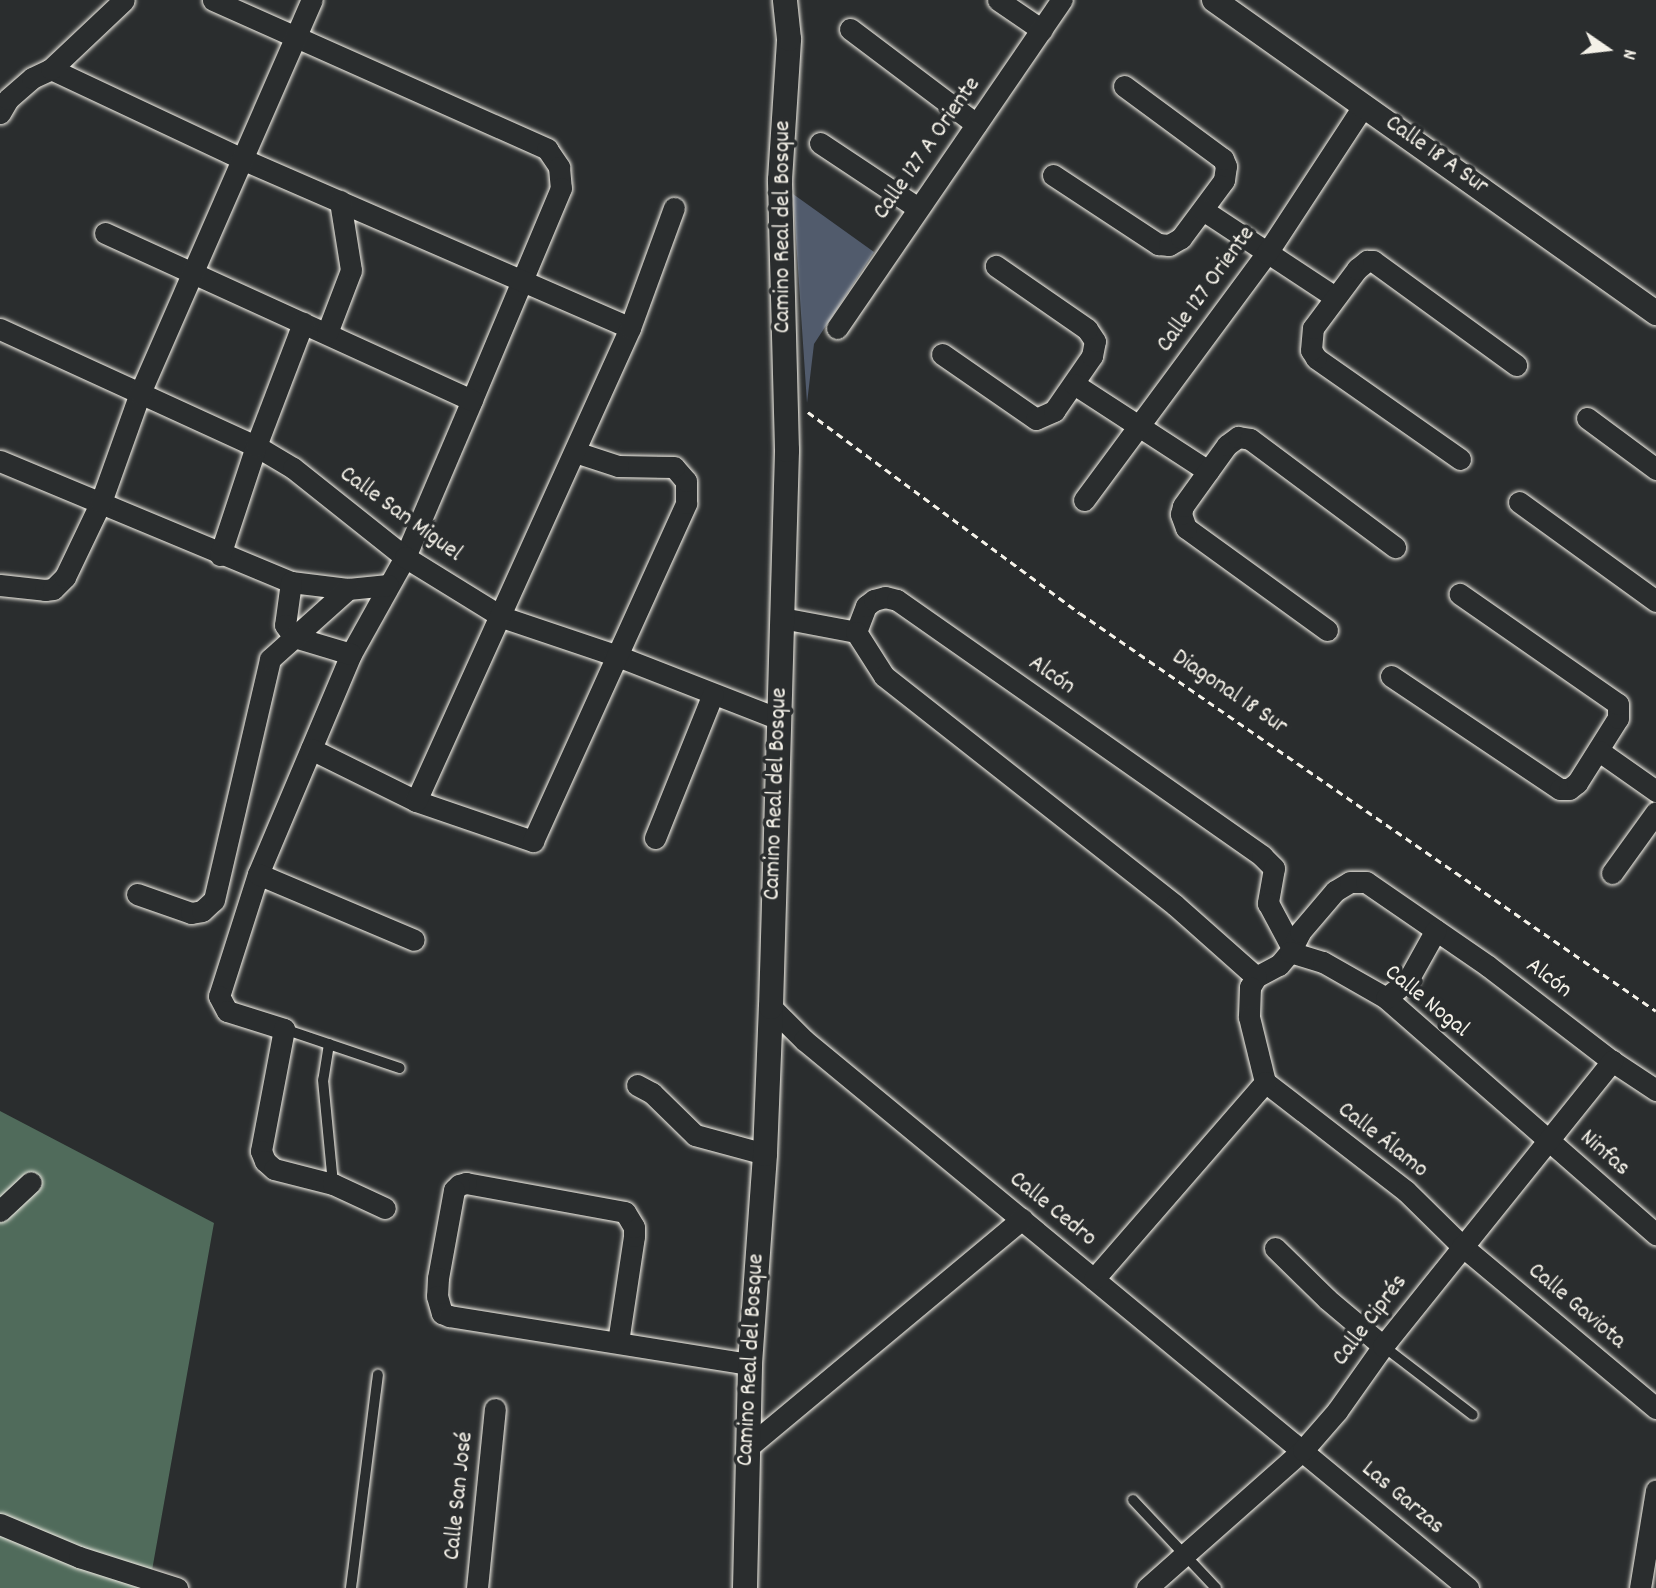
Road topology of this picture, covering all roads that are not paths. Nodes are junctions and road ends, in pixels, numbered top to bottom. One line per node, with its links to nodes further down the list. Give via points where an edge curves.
1 (124, 0): 11 (street)
2 (213, 0): 10 (street)
3 (312, 0): 10 (street)
4 (785, 0): 61 (street, Camino Real del Bosque, via 789,39 780,180 785,402)
5 (998, 0): 9 (street)
6 (1062, 0): 9 (street, Calle 127 A Oriente)
7 (1214, 0): 13 (street, Calle 18 A Sur)
8 (850, 29): 15 (street)
9 (1042, 30): 15 (street, Calle 127 A Oriente)
10 (297, 38): 17 (street); 27 (street, via 547,149 559,167 561,188)
11 (51, 69): 14 (street, via 32,78 8,99); 17 (street)
12 (1124, 86): 22 (street, via 1223,159 1224,180)
13 (1364, 105): 24 (street, Calle 127 Oriente); 29 (street, Calle 18 A Sur)
14 (0, 113)
15 (976, 124): 21 (street, Calle 127 A Oriente)
16 (820, 143): 21 (street)
17 (242, 159): 19 (street); 26 (street)
18 (1053, 175): 22 (street, via 1158,244 1175,243)
19 (340, 201): 27 (street); 34 (street, via 351,270)
20 (674, 208): 31 (street)
21 (918, 208): 32 (street, Calle 127 A Oriente)
22 (1203, 210): 24 (street)
23 (106, 233): 26 (street)
24 (1267, 253): 28 (street); 41 (street, Calle 127 Oriente)
25 (996, 266): 37 (street, via 1093,335 1095,349)
26 (194, 274): 30 (street); 38 (street)
27 (523, 279): 31 (street); 39 (street)
28 (1335, 296): 36 (street, via 1361,264 1379,263); 44 (street, via 1313,328 1311,350 1316,358)
29 (1656, 313)
30 (303, 323): 34 (street); 42 (street)
31 (630, 328): 43 (street)
32 (837, 328)
33 (0, 329): 38 (street, Calle San Miguel)
34 (327, 333): 39 (street)
35 (942, 354): 37 (street, via 1036,419 1054,411)
36 (1516, 366)
37 (1074, 383): 41 (street)
38 (140, 393): 42 (street, Calle San Miguel); 49 (street)
39 (472, 400): 53 (street)
40 (1587, 418): 46 (street)
41 (1140, 428): 47 (street); 48 (street, Calle 127 Oriente)
42 (256, 446): 52 (street); 53 (street, Calle San Miguel, via 293,468)
43 (575, 452): 60 (street); 66 (street, via 618,466 674,467 686,481 686,503)
44 (1460, 459)
45 (0, 461): 49 (street)
46 (1656, 469)
47 (1208, 471): 51 (street, via 1233,440 1250,439); 62 (street, via 1183,506 1186,528)
48 (1084, 500)
49 (101, 502): 52 (street); 55 (street, via 60,583 45,590)
50 (1520, 502): 59 (street)
51 (1395, 547)
52 (220, 555): 54 (street)
53 (405, 557): 56 (street); 60 (street, Calle San Miguel)
54 (291, 582): 57 (street); 64 (street, via 285,625)
55 (0, 585)
56 (388, 585): 57 (street); 65 (street)
57 (348, 589): 64 (street)
58 (1460, 593): 71 (street, via 1613,698 1618,718)
59 (1656, 601)
60 (502, 617): 66 (street, Calle San Miguel); 73 (street)
61 (782, 618): 63 (street); 69 (street, Camino Real del Bosque)
62 (1327, 629)
63 (856, 632): 81 (street, Alcón, via 866,606 885,597 897,600 1262,856 1274,868 1268,903); 82 (street, via 884,676 1175,905)
64 (294, 637): 65 (street); 78 (street, via 270,659 214,900 202,911 191,913)
65 (351, 654): 70 (street)
66 (615, 655): 68 (street, Calle San Miguel); 73 (street, via 533,841)
67 (1391, 676): 71 (street, via 1560,789 1573,787)
68 (713, 694): 69 (street, Calle San Miguel); 75 (street)
69 (779, 719): 84 (street, Camino Real del Bosque)
70 (311, 750): 73 (street); 77 (street)
71 (1599, 751): 72 (street)
72 (1656, 791)
73 (416, 801)
74 (1656, 812): 76 (street)
75 (655, 838)
76 (1612, 873)
77 (258, 874): 80 (street); 85 (street, via 219,996 227,1011)
78 (137, 894)
79 (1436, 930): 81 (street, Alcón, via 1366,882 1350,882 1335,891 1300,932); 83 (street, via 1408,980); 87 (street, Alcón)
80 (414, 940)
81 (1291, 950): 82 (street, via 1279,965); 83 (street, Calle Nogal, via 1323,962)
82 (1256, 977): 89 (street, via 1250,986 1249,1017)
83 (1386, 998): 92 (street, Calle Nogal)
84 (771, 1007): 93 (street, Camino Real del Bosque); 98 (street, Calle Cedro, via 804,1040)
85 (284, 1029): 86 (lane); 95 (street, via 261,1157 274,1169)
86 (330, 1044): 88 (lane); 95 (lane, via 323,1080)
87 (1612, 1061): 91 (street, Alcón); 92 (street, Calle Ciprés)
88 (400, 1069)
89 (1265, 1082): 100 (street, Calle Álamo, via 1406,1191); 102 (street)
90 (637, 1085): 93 (street, via 652,1093 695,1135)
91 (1656, 1090)
92 (1549, 1142): 99 (street, Ninfas); 100 (street, Calle Ciprés)
93 (765, 1154): 105 (street, Camino Real del Bosque)
94 (31, 1182): 97 (street)
95 (333, 1184): 96 (street)
96 (384, 1208)
97 (0, 1211)
98 (1022, 1219): 102 (street, Calle Cedro); 110 (street)
99 (1656, 1234)
100 (1462, 1246): 104 (street, Calle Ciprés); 107 (street, Calle Gaviota)
101 (1275, 1248): 104 (street)
102 (1094, 1279): 111 (street, Calle Cedro)
103 (618, 1342): 103 (street, via 442,1313 436,1296 454,1190 459,1185 478,1185 625,1212 634,1236); 105 (street)
104 (1383, 1346): 109 (lane); 111 (street, Calle Ciprés)
105 (750, 1364): 110 (street, Camino Real del Bosque)
106 (378, 1375): 118 (lane)
107 (1656, 1408)
108 (495, 1409): 119 (street, Calle San José)
109 (1473, 1415)
110 (747, 1448): 120 (street, Camino Real del Bosque)
111 (1303, 1450): 115 (street, Calle Ciprés); 116 (street, Las Garzas)
112 (1656, 1490): 123 (street)
113 (1133, 1500): 115 (lane)
114 (0, 1524): 117 (street, via 79,1557)
115 (1185, 1556): 121 (street, Calle Ciprés); 122 (lane)
116 (1465, 1587)
117 (177, 1588)
118 (351, 1588)
119 (477, 1588)
120 (745, 1588)
121 (1147, 1588)
122 (1216, 1588)
123 (1640, 1588)

